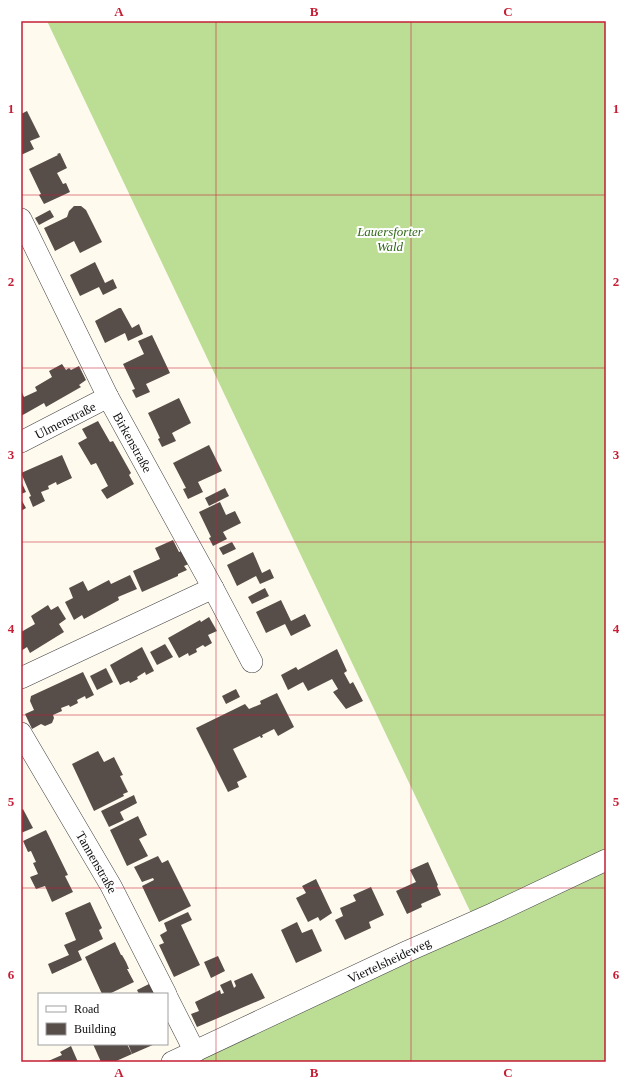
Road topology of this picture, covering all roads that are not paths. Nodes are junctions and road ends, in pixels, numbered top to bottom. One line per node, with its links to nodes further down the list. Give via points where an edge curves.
1 (21, 219): 2 (street, Birkenstraße)
2 (108, 397): 3 (street, Ulmenstraße); 4 (street, Birkenstraße)
3 (21, 442)
4 (213, 588): 5 (street, Birkenstraße); 6 (street)
5 (252, 662)
6 (21, 678)
7 (21, 733): 9 (street, Tannenstraße, via 111,886)
8 (606, 860): 11 (street, Viertelsheideweg, via 408,950)
9 (165, 993)
10 (168, 999): 11 (street, Tannenstraße)
11 (194, 1052): 12 (street, Viertelsheideweg)
12 (172, 1062)

